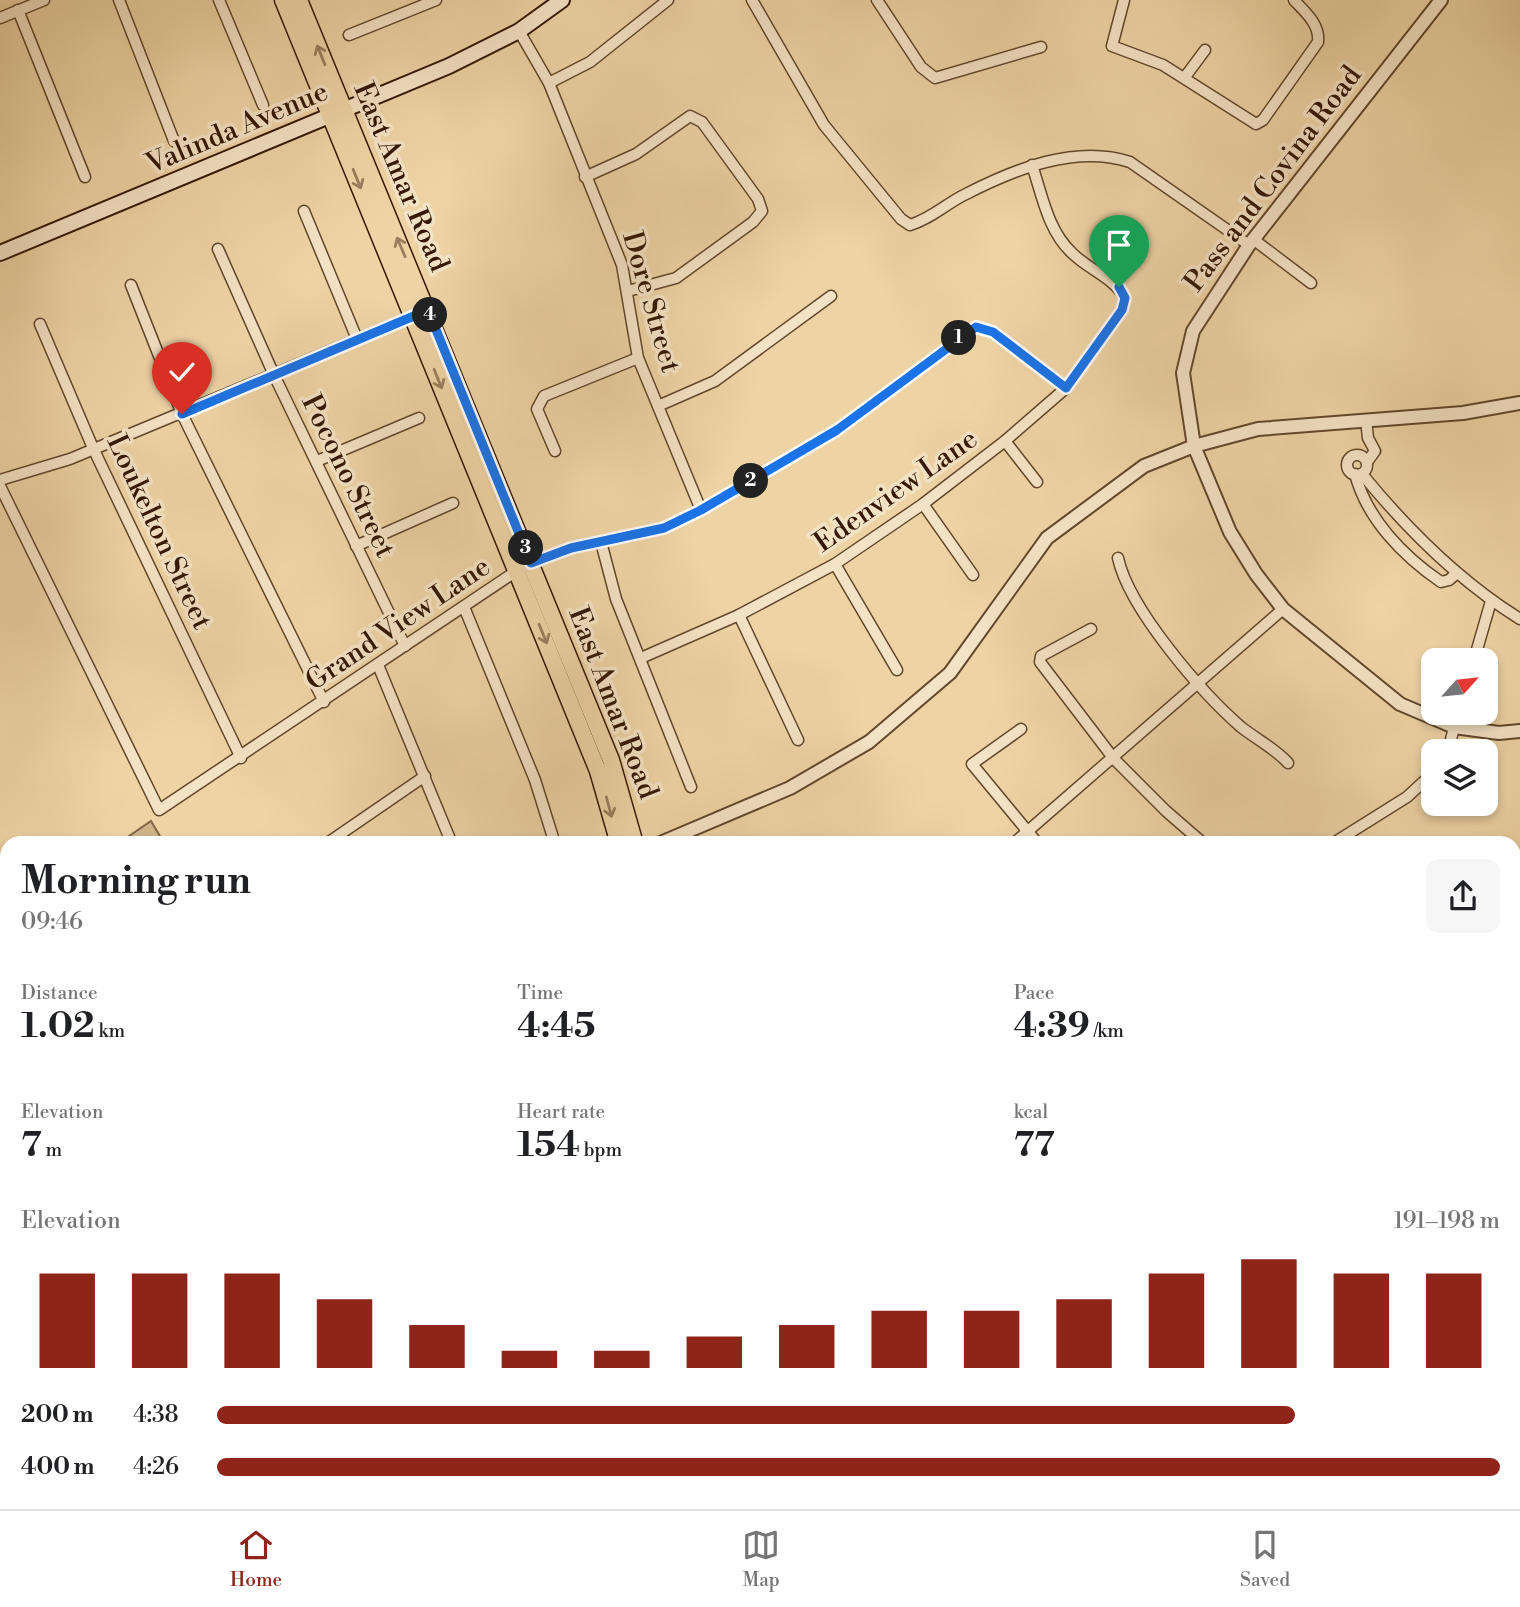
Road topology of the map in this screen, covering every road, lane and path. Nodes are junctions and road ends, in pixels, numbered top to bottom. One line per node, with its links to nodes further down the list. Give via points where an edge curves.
1 (44, 0): 14 (street)
2 (118, 0): 24 (street)
3 (219, 0): 22 (street)
4 (283, 0): 23 (main road, East Amar Road)
5 (299, 0): 23 (main road, East Amar Road, one-way to 5)
6 (435, 0): 17 (street)
7 (562, 0): 16 (main road, Valinda Avenue)
8 (668, 0): 21 (street, via 590,62)
9 (752, 0): 25 (street, via 824,125 910,225)
10 (877, 0): 18 (street, via 921,67 935,78)
11 (1124, 0): 20 (street, via 1112,46)
12 (1294, 0): 20 (street, via 1319,33 1318,42 1263,120 1256,124)
13 (1441, 0): 29 (street, Pass and Covina Road)
14 (18, 10): 15 (street); 26 (street)
15 (0, 18)
16 (519, 31): 21 (street, Dore Street); 23 (main road, Valinda Avenue)
17 (349, 35)
18 (1041, 47)
19 (1205, 50): 20 (street)
20 (1185, 77)
21 (549, 83): 27 (street, Dore Street)
22 (263, 105)
23 (338, 113): 31 (main road, Valinda Avenue); 36 (main road, East Amar Road)
24 (174, 141)
25 (1032, 165): 29 (street, via 1108,154 1130,162); 41 (street, Edenview Lane, via 1054,231 1071,253 1119,287 1125,298 1122,310)
26 (85, 177)
27 (585, 177): 34 (street, Dore Street, via 622,265); 34 (street, via 636,154 690,116 702,122 758,199 762,211 753,222 676,278)
28 (304, 211): 38 (street)
29 (1251, 242): 32 (street); 48 (street, Pass and Covina Road, via 1193,331 1184,373)
30 (218, 249): 40 (street, Pocono Street)
31 (0, 253)
32 (1311, 283)
33 (131, 285): 44 (street)
34 (628, 291): 39 (street, Dore Street)
35 (831, 296): 42 (street, via 715,381)
36 (420, 313): 38 (street); 64 (main road, East Amar Road)
37 (40, 324): 49 (street, Loukelton Street)
38 (357, 339): 40 (street)
39 (638, 358): 42 (street, Dore Street); 50 (street, via 544,396 537,409)
40 (274, 374): 44 (street); 51 (street, Pocono Street)
41 (1066, 388): 47 (street, Edenview Lane); 59 (street, Grand View Lane, via 993,332 976,327 837,430)
42 (658, 406): 59 (street, Dore Street)
43 (1519, 408): 46 (street)
44 (182, 414): 49 (street); 79 (street)
45 (419, 418): 51 (street)
46 (1366, 420): 48 (street, via 1276,426); 52 (street, via 1375,451)
47 (1006, 441): 55 (street); 58 (street, Edenview Lane)
48 (1194, 446): 69 (street, Pass and Covina Road, via 1230,532); 97 (street, via 1144,466 1048,538 950,673 870,743 790,788)
49 (93, 448): 54 (street); 85 (street, Loukelton Street)
50 (555, 451)
51 (317, 461): 61 (street, Pocono Street)
52 (1367, 462): 53 (street); 53 (street, via 1361,455 1350,458 1348,467)
53 (1358, 474): 65 (street); 65 (street, via 1361,497 1398,545 1441,582)
54 (0, 480)
55 (1037, 482)
56 (0, 486): 85 (street, Grand View Lane, via 159,810)
57 (453, 503): 61 (street)
58 (923, 504): 63 (street, Edenview Lane); 66 (street)
59 (701, 510): 60 (street, Grand View Lane, via 664,528)
60 (601, 542): 64 (street, Grand View Lane); 75 (street, via 616,599)
61 (356, 546): 73 (street, Pocono Street)
62 (1118, 558): 78 (street, via 1159,634)
63 (835, 564): 70 (street, Edenview Lane); 77 (street)
64 (524, 567): 68 (street, Grand View Lane); 95 (main road, East Amar Road, one-way to 95); 96 (main road, East Amar Road, via 611,760)
65 (1457, 573): 67 (street)
66 (973, 575)
67 (1491, 601): 71 (street); 74 (street)
68 (464, 607): 73 (street, Grand View Lane); 94 (street, via 535,780)
69 (1283, 609): 78 (street); 80 (street, Pass and Covina Road, via 1400,704)
70 (739, 615): 75 (street, Edenview Lane); 84 (street)
71 (1520, 619)
72 (1090, 629): 86 (street, via 1039,659)
73 (405, 646): 76 (street, Grand View Lane)
74 (1477, 648)
75 (641, 658): 90 (street)
76 (378, 665): 79 (street, Grand View Lane); 88 (street)
77 (897, 670)
78 (1196, 684): 86 (street); 87 (street)
79 (324, 702): 85 (street, Grand View Lane)
80 (1454, 727): 82 (street, Pass and Covina Road); 83 (street)
81 (1021, 729): 91 (street, via 972,764)
82 (1520, 731)
83 (1451, 739)
84 (797, 740)
85 (241, 758)
86 (1114, 759): 91 (street); 100 (street)
87 (1288, 763)
88 (425, 776): 92 (street); 93 (street)
89 (1421, 784): 101 (street)
90 (691, 787)
91 (1027, 832): 98 (street); 99 (street)
92 (341, 836)
93 (449, 836)
94 (552, 836)
95 (617, 836)
96 (633, 836)
97 (676, 836)
98 (1022, 836)
99 (1031, 836)
100 (1195, 836)
101 (1345, 836)

